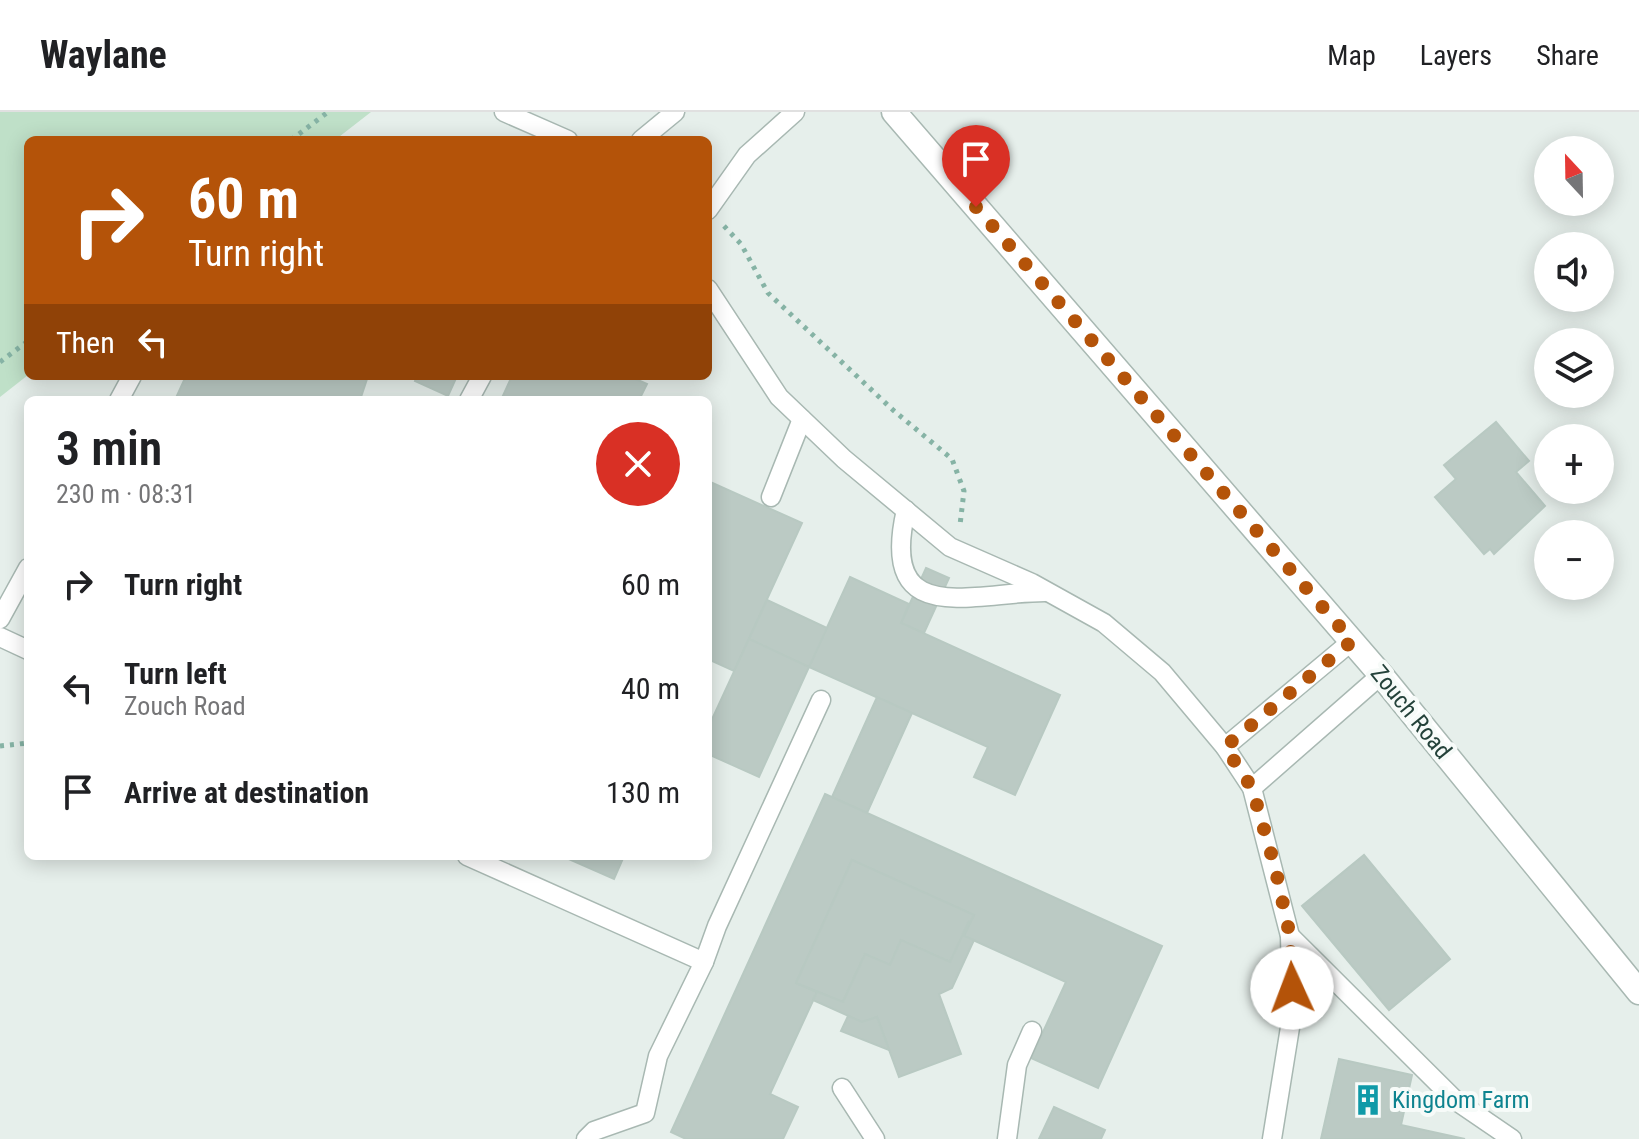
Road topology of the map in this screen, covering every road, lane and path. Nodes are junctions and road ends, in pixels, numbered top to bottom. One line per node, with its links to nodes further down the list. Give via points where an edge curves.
1 (328, 112): 6 (path)
2 (504, 112): 7 (lane)
3 (675, 112): 8 (lane)
4 (795, 112): 9 (lane, via 747,155)
5 (894, 112): 22 (street, Zouch Road)
6 (296, 136)
7 (559, 136)
8 (646, 136)
9 (712, 205)
10 (712, 212): 17 (path, via 741,244 768,293 952,459 965,501)
11 (712, 295): 14 (lane, via 779,397)
12 (24, 344): 13 (path)
13 (0, 362)
14 (802, 419): 15 (lane); 16 (lane)
15 (771, 497)
16 (906, 510): 17 (lane); 19 (lane, via 900,559 917,587 951,600)
17 (950, 547): 19 (lane)
18 (24, 575): 20 (lane)
19 (1047, 592): 28 (lane, via 1104,623 1162,672)
20 (0, 619)
21 (0, 637): 23 (lane)
22 (1352, 641): 24 (street, Zouch Road); 28 (lane)
23 (24, 648)
24 (1381, 675): 29 (lane); 33 (street, Zouch Road)
25 (821, 700): 32 (lane)
26 (24, 743): 27 (path)
27 (0, 746)
28 (1225, 747): 29 (lane)
29 (1252, 788): 31 (lane)
30 (476, 860): 32 (lane)
31 (1290, 936): 39 (lane, via 1292,1015); 40 (lane, via 1455,1100)
32 (704, 962): 36 (lane, via 658,1056 645,1113 594,1131)
33 (1639, 992)
34 (1032, 1031): 38 (lane, via 1017,1065)
35 (842, 1088): 37 (lane)
36 (586, 1139)
37 (875, 1139)
38 (1007, 1139)
39 (1272, 1139)
40 (1512, 1139)

